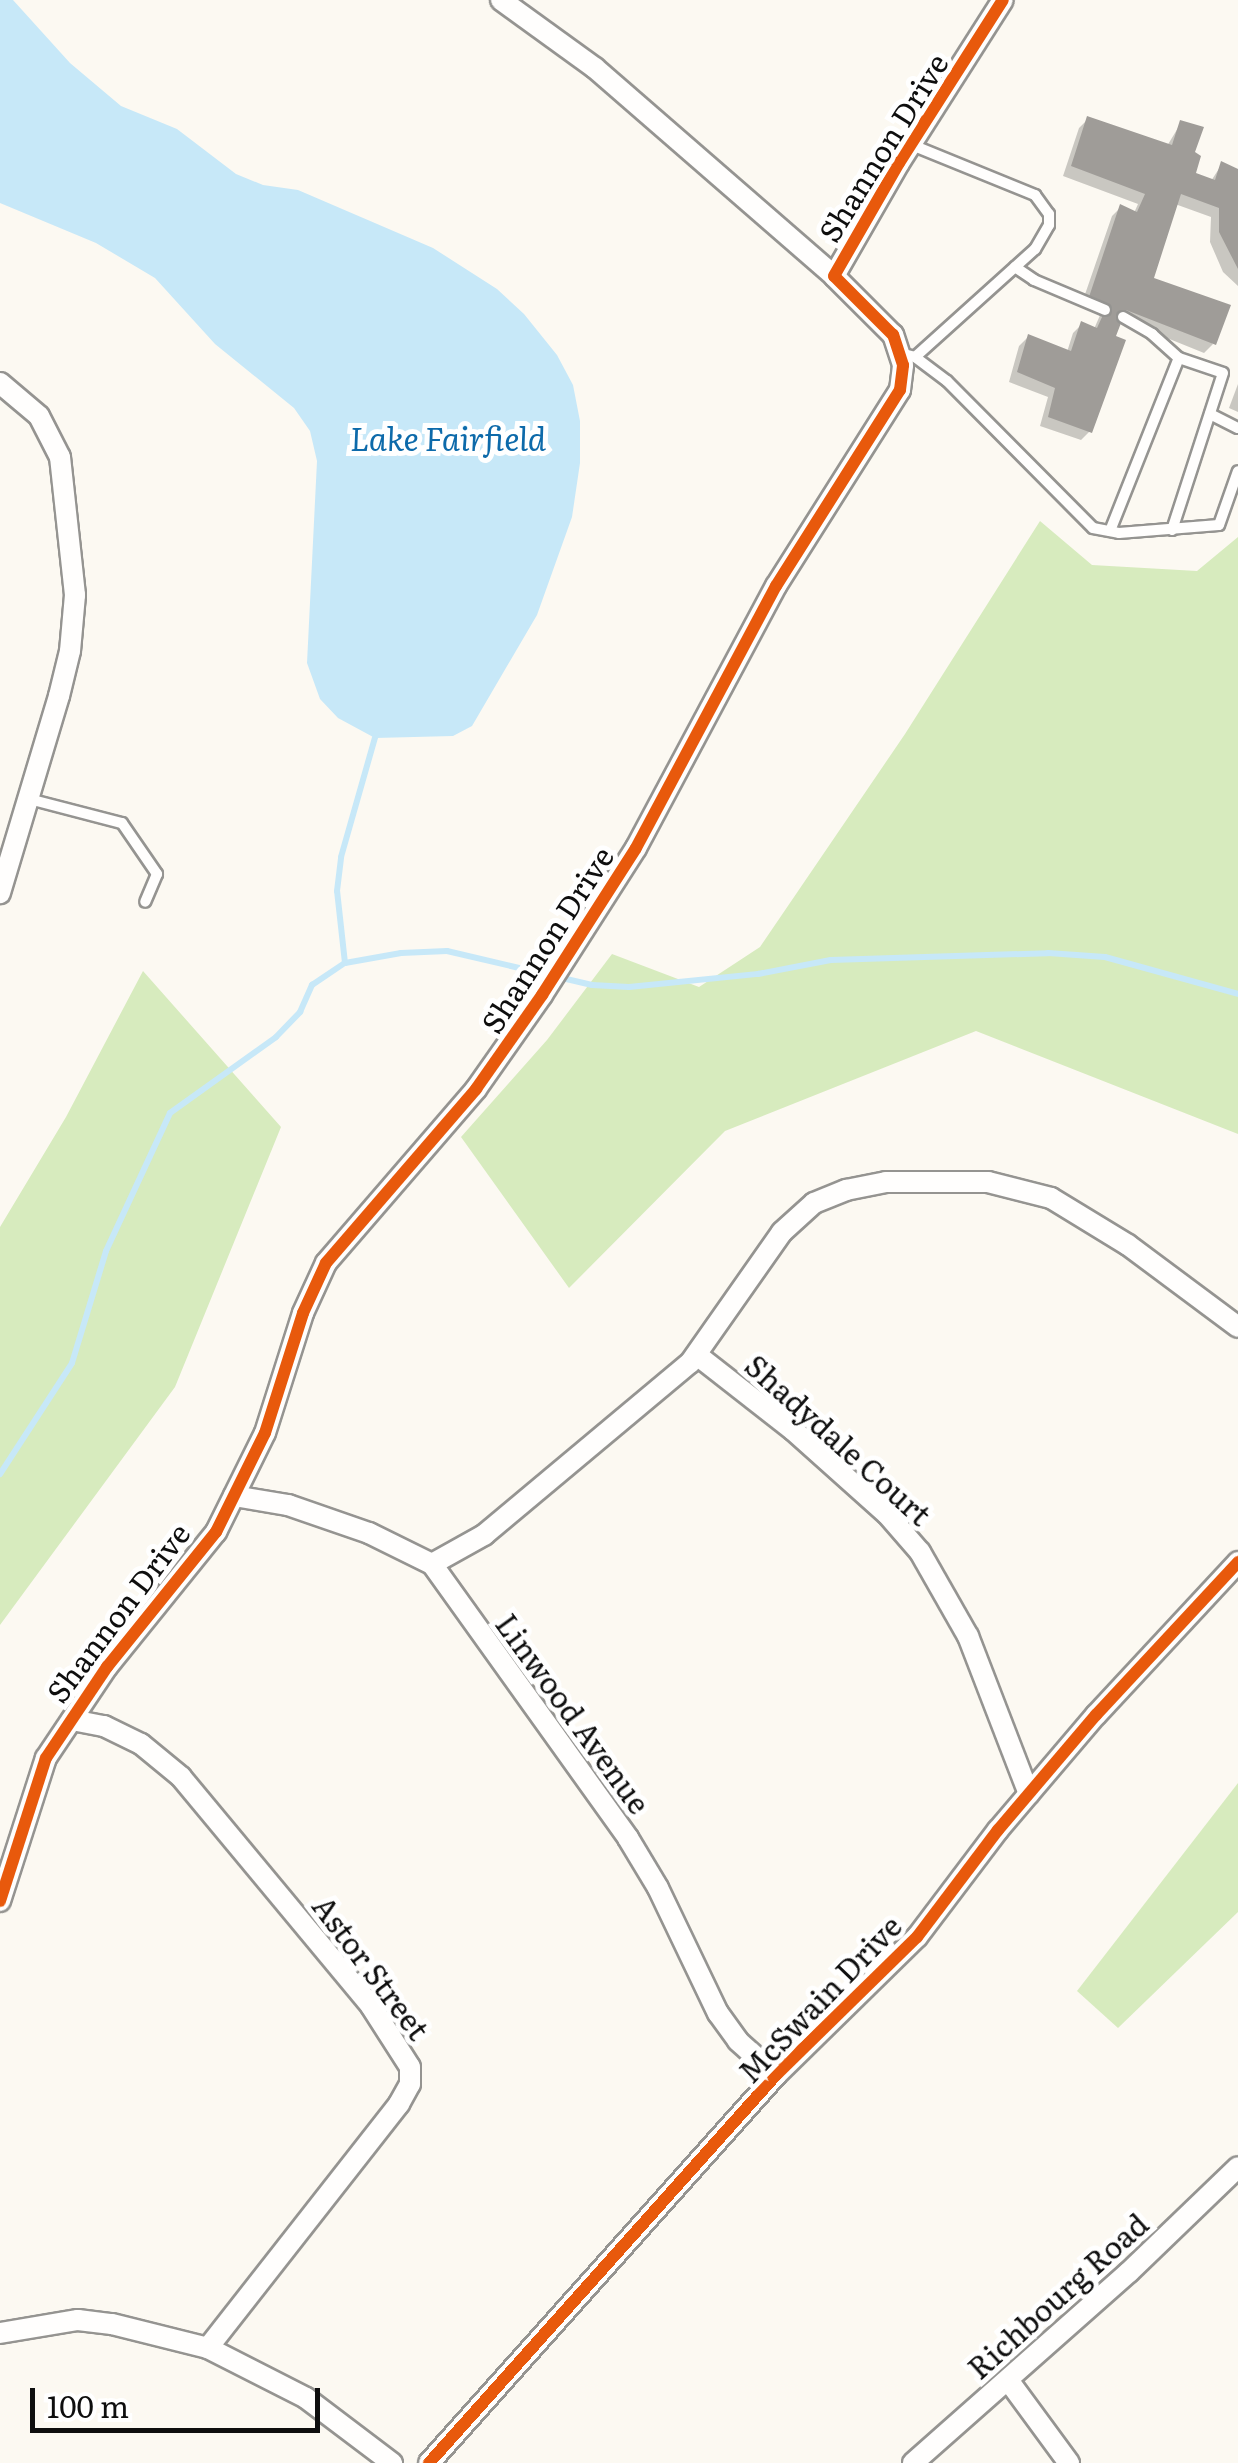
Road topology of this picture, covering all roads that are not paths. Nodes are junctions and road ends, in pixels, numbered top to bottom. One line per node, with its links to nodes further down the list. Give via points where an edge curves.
1 (501, 0): 5 (street, via 596,68)
2 (1004, 0): 3 (street, Shannon Drive)
3 (910, 144): 4 (lane, via 1043,203 1046,235); 5 (street, Shannon Drive)
4 (1015, 267): 6 (lane); 8 (lane)
5 (834, 276): 8 (street, Shannon Drive)
6 (1105, 310)
7 (1123, 318): 9 (lane)
8 (908, 355): 15 (lane, via 948,381 1080,519); 21 (street, Shannon Drive, via 892,406 776,586 636,848 542,995 476,1089 326,1263 265,1432)
9 (1179, 358): 11 (lane, via 1223,373); 15 (lane)
10 (0, 383): 16 (street, via 38,416 56,444 74,552 70,651)
11 (1210, 414): 12 (lane); 14 (lane)
12 (1238, 428)
13 (1238, 471): 14 (lane, via 1219,525)
14 (1172, 530): 15 (lane)
15 (1110, 531)
16 (30, 798): 17 (street); 18 (lane, via 122,823 157,874)
17 (2, 879)
18 (145, 902)
19 (1238, 1327): 20 (street, via 1128,1245 1051,1198 988,1182 886,1182 831,1195 797,1216)
20 (697, 1355): 23 (street, via 484,1535); 25 (street, Shadydale Court, via 794,1430 920,1552 968,1636)
21 (234, 1496): 23 (street, Linwood Avenue, via 369,1532); 24 (street, Shannon Drive, via 204,1550)
22 (1238, 1562): 25 (street, McSwain Drive)
23 (432, 1564): 27 (street, Linwood Avenue, via 628,1838 718,2013)
24 (72, 1720): 26 (street, Shannon Drive, via 46,1758); 30 (street, Astor Street, via 141,1744 182,1777 371,2006 398,2042 412,2076 400,2104)
25 (1029, 1794): 27 (street, McSwain Drive, via 916,1937)
26 (0, 1901)
27 (776, 2075): 33 (street, McSwain Drive)
28 (1238, 2167): 31 (street, Richbourg Road)
29 (0, 2332): 30 (street, via 78,2320)
30 (208, 2348): 32 (street, via 306,2398)
31 (1008, 2380): 34 (street, Richbourg Road); 35 (street)
32 (392, 2463)
33 (429, 2463)
34 (912, 2463)
35 (1069, 2463)

